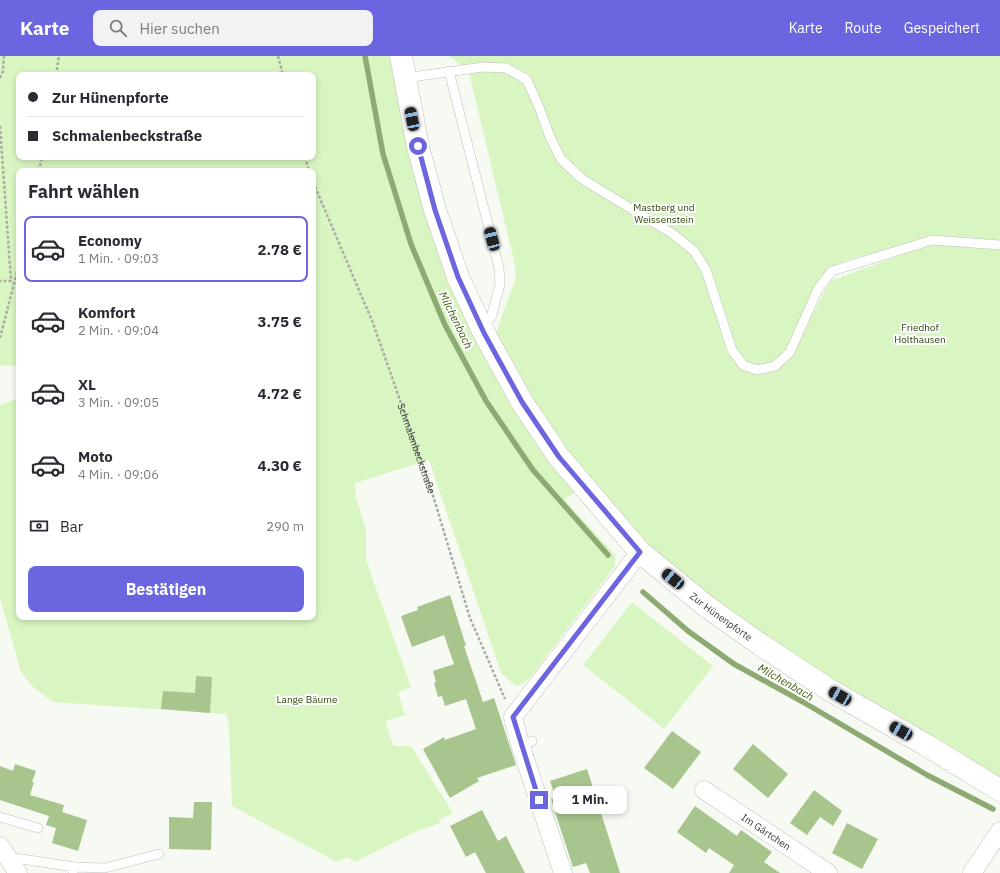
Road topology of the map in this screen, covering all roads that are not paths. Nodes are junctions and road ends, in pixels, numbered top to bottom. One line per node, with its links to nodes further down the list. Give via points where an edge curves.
1 (401, 56): 3 (main road, Zur Hünenpforte)
2 (449, 71): 3 (lane); 4 (lane, via 483,67 506,68 527,80 561,159 582,179 673,234 694,251 706,270 732,350 743,365 757,370 775,366 790,352 818,289 832,271 932,240); 5 (lane, via 499,268 500,284)
3 (404, 78): 5 (main road, Zur Hünenpforte, via 435,210 458,277)
4 (1000, 245)
5 (485, 322): 6 (main road, Zur Hünenpforte, via 522,402 559,457)
6 (640, 552): 8 (main road, Zur Hünenpforte, via 706,606 760,645 828,689); 16 (street, via 513,717 527,744)
7 (704, 790): 17 (street, Im Gärtchen)
8 (1000, 790)
9 (0, 817): 10 (lane)
10 (38, 828)
11 (1000, 831): 18 (street)
12 (4, 852): 14 (lane); 15 (street)
13 (159, 854): 14 (lane, via 105,868)
14 (74, 870)
15 (18, 873)
16 (563, 873)
17 (828, 873)
18 (972, 873)

